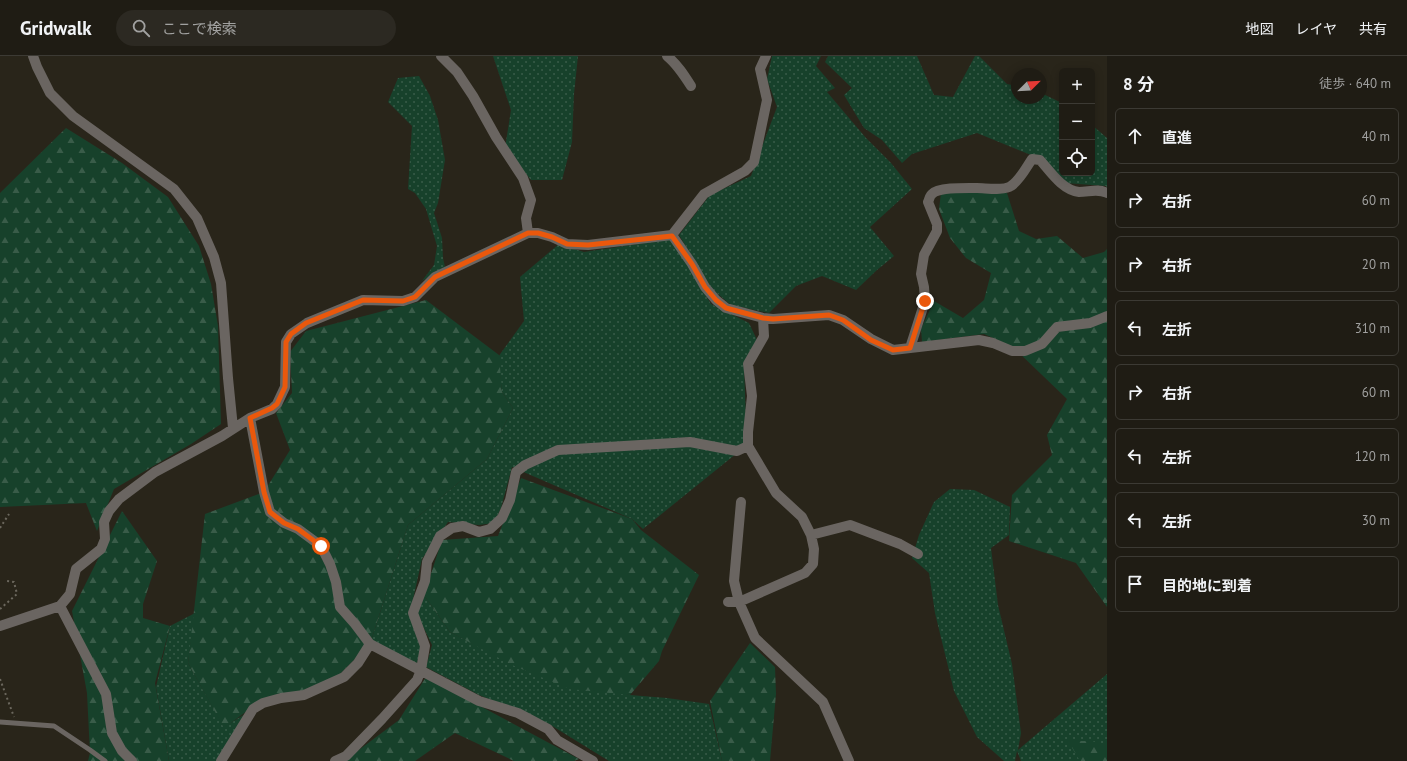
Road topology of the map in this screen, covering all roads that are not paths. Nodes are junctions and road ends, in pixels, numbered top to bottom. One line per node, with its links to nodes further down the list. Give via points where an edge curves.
1 (33, 56): 13 (street, via 50,93 73,116 174,189 197,218 214,257 221,283)
2 (441, 56): 7 (street, via 457,72 523,178 531,200 526,218)
3 (667, 56): 5 (street)
4 (766, 56): 8 (street, via 760,69 767,100 754,162 745,171 704,194)
5 (691, 86)
6 (1107, 193): 11 (street, via 1101,190 1078,192 1065,188 1040,160 1032,159 1010,187 948,189 931,194 928,202 937,224 937,232 924,255 921,274 925,301)
7 (528, 233): 8 (street, via 538,233 567,244 588,245); 12 (street, via 435,277 415,297 403,301 363,300 306,323 291,334 286,342 285,387 277,404)
8 (672, 236): 10 (street, via 716,300 726,308)
9 (1107, 316): 11 (street, via 1090,323 1057,327 1042,344 1025,351 1012,351 979,340)
10 (763, 318): 11 (street, via 829,315 843,320 871,340 893,350); 14 (street, via 764,336 748,364 752,396)
11 (910, 348)
12 (250, 418): 13 (street); 22 (street, via 270,512 321,546 334,576 340,607)
13 (233, 428): 20 (street, via 155,472 119,499 109,510 104,522 105,539 101,548 76,569 70,594)
14 (748, 446): 16 (street, via 776,493 802,517); 23 (street, via 737,451 690,442 558,450 525,465 516,472 510,500 502,518 490,529 479,532 463,526 452,528 440,536 427,562 425,581 413,613 425,646)
15 (741, 502): 19 (street, via 734,581)
16 (811, 535): 17 (street, via 850,525 900,544); 19 (street, via 814,549 813,564 805,573)
17 (918, 554)
18 (728, 602): 19 (street)
19 (738, 602): 30 (street, via 754,638 823,702)
20 (60, 606): 21 (street); 26 (street, via 106,694 112,733 122,752)
21 (0, 626)
22 (370, 644): 23 (street); 27 (street, via 358,663 344,677 304,695 281,698 253,709)
23 (421, 670): 28 (street, via 417,680 382,719 346,756); 29 (street, via 479,701 518,713 548,729 557,740)
24 (0, 722): 25 (lane, via 54,726)
25 (105, 761)
26 (132, 761)
27 (221, 761)
28 (335, 761)
29 (593, 761)
30 (849, 761)

